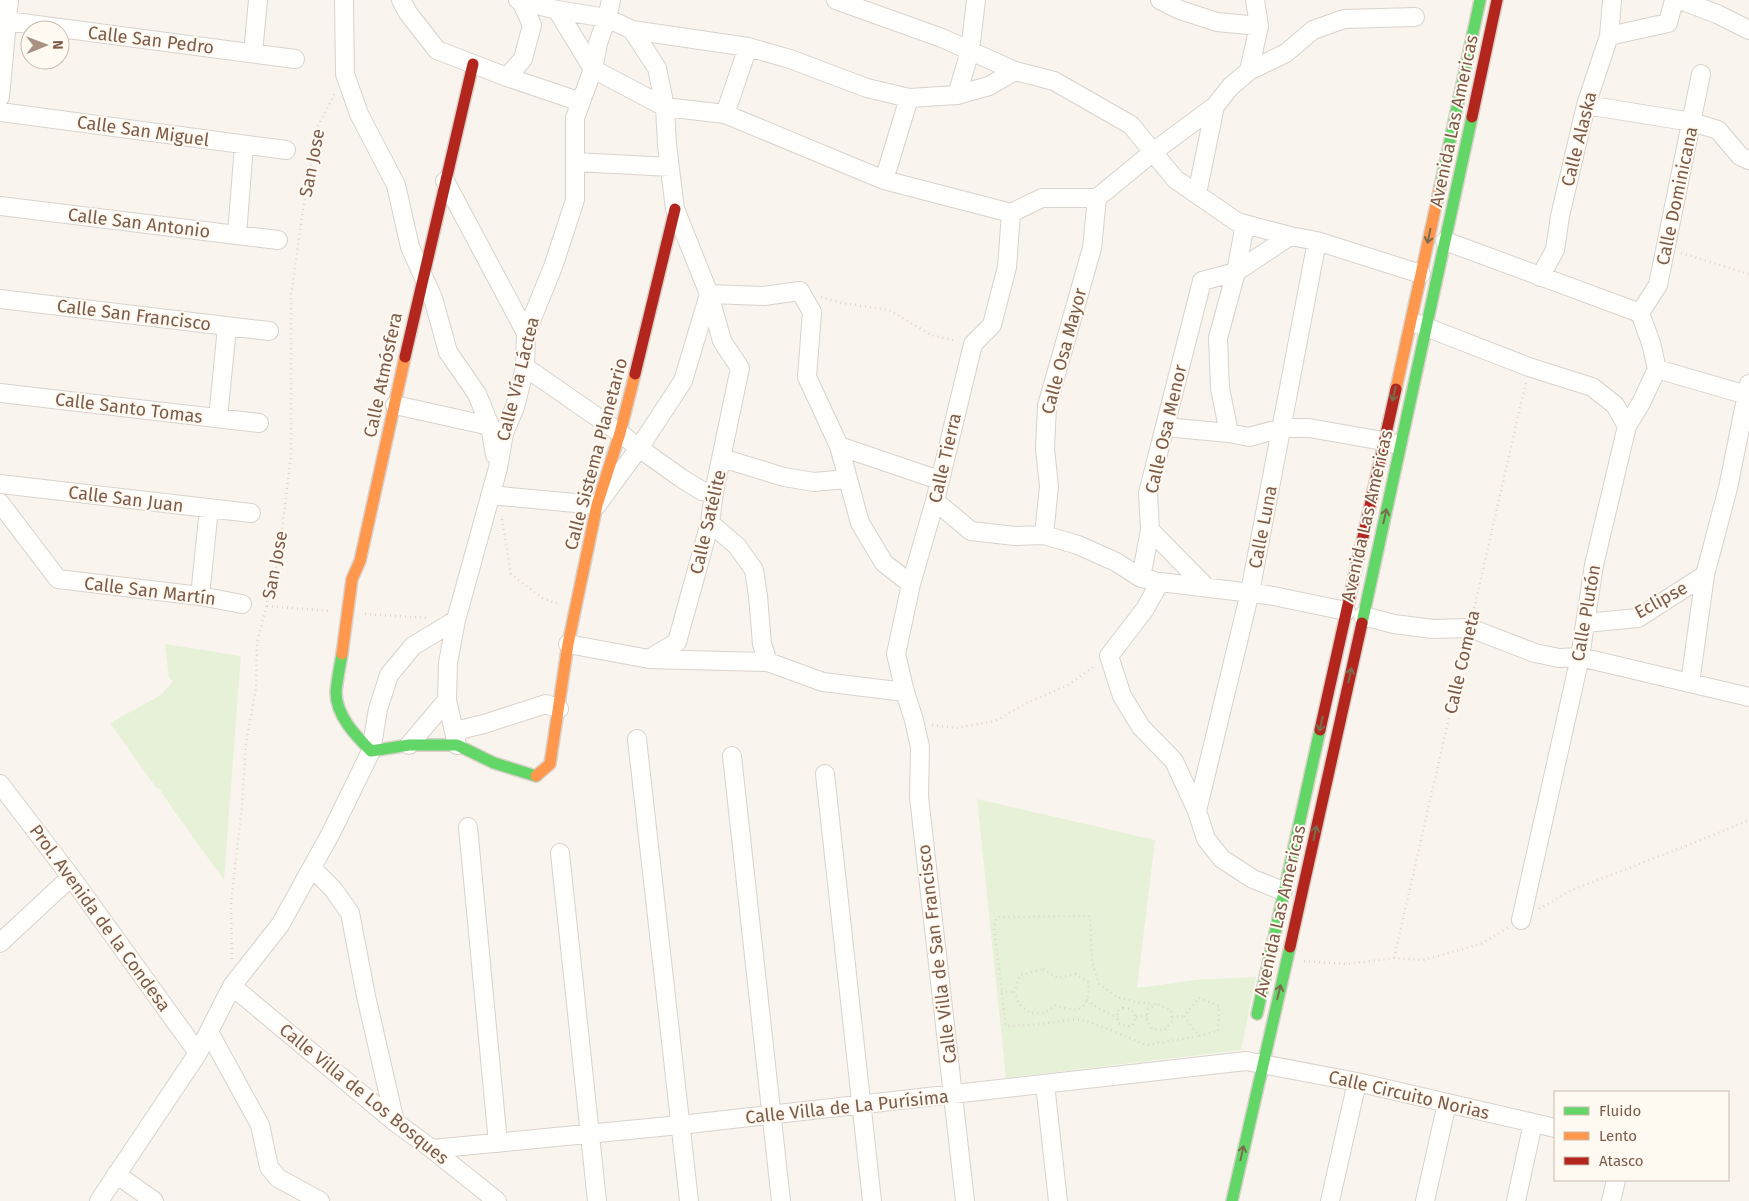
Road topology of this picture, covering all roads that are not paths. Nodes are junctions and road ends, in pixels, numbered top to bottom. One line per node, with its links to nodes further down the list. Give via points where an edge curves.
1 (9, 0): 21 (street)
2 (258, 0): 28 (street)
3 (344, 0): 68 (street, via 344,74 359,114 396,185 410,247)
4 (401, 0): 30 (street, via 437,50)
5 (518, 0): 6 (street)
6 (521, 0): 18 (street); 35 (street, via 532,25 524,59)
7 (611, 0): 20 (street, Calle Vía Láctea)
8 (836, 0): 27 (street)
9 (976, 0): 27 (street)
10 (1160, 0): 22 (street, via 1217,22)
11 (1255, 0): 22 (street)
12 (1480, 0): 66 (street, Avenida Las Americas, one-way to 66)
13 (1497, 0): 64 (street, Avenida Las Americas)
14 (1612, 0): 25 (street, Calle Alaska)
15 (1674, 0): 25 (street, via 1668,23)
16 (1680, 0): 17 (street)
17 (1718, 7): 24 (street)
18 (557, 10): 20 (street); 31 (street)
19 (1415, 17): 33 (street, via 1344,19 1313,30 1286,53)
20 (607, 18): 23 (street); 31 (street, Calle Vía Láctea)
21 (7, 21): 28 (street, Calle San Pedro); 37 (street)
22 (1260, 26): 33 (street)
23 (632, 30): 26 (street); 42 (street, via 657,68)
24 (1749, 30)
25 (1609, 36): 40 (street, Calle Alaska)
26 (748, 47): 38 (street, via 867,88); 44 (street)
27 (970, 51): 32 (street); 36 (street)
28 (253, 53): 29 (street, Calle San Pedro)
29 (295, 59)
30 (473, 64): 35 (street); 53 (street, Calle Atmósfera)
31 (592, 69): 39 (street, Calle Vía Láctea); 42 (street)
32 (1015, 71): 36 (street, via 989,86); 48 (street, via 1054,81 1131,125)
33 (1249, 71): 41 (street)
34 (1701, 74): 45 (street, Calle Dominicana)
35 (507, 78): 39 (street)
36 (957, 95): 38 (street)
37 (0, 97)
38 (909, 98): 52 (street)
39 (580, 102): 50 (street, Calle Vía Láctea, via 575,118)
40 (1586, 105): 45 (street); 69 (street, Calle Alaska, via 1555,250)
41 (1215, 106): 48 (street); 54 (street)
42 (665, 107): 44 (street); 51 (street)
43 (0, 112): 46 (street, Calle San Miguel)
44 (725, 114): 52 (street)
45 (1692, 122): 49 (street, via 1718,130 1740,156); 72 (street, Calle Dominicana, via 1658,285)
46 (244, 145): 47 (street, Calle San Miguel); 60 (street)
47 (286, 150)
48 (1153, 152): 54 (street, via 1175,179); 55 (street)
49 (1749, 160)
50 (576, 162): 51 (street); 77 (street, Calle Vía Láctea, via 575,200 553,267)
51 (670, 167): 57 (street)
52 (884, 180): 58 (street)
53 (445, 181): 68 (street, Calle Atmósfera); 77 (street)
54 (1197, 194): 59 (street, via 1237,222)
55 (1097, 198): 58 (street, via 1042,198); 109 (street, Calle Osa Mayor, via 1092,248 1047,406 1045,449 1049,486)
56 (0, 206): 60 (street, Calle San Antonio)
57 (676, 209): 70 (street); 89 (street, Calle Sistema Planetario)
58 (1011, 213): 98 (street, Calle Tierra, via 1007,266 992,325 973,344)
59 (1245, 224): 61 (street); 67 (street)
60 (237, 235): 62 (street, Calle San Antonio)
61 (1290, 236): 63 (street); 67 (street)
62 (278, 240)
63 (1317, 241): 66 (street); 88 (street, Calle Luna)
64 (1445, 241): 65 (street, Avenida Las Americas); 69 (street)
65 (1442, 261): 66 (street); 75 (street, Avenida Las Americas)
66 (1423, 266): 73 (street, Avenida Las Americas)
67 (1236, 272): 87 (street, Calle Osa Menor, via 1202,281); 90 (street, via 1218,338 1220,388)
68 (423, 275): 82 (street, Calle Atmósfera); 85 (street, via 448,352 477,394)
69 (1540, 277): 72 (street)
70 (709, 294): 92 (street, via 764,296 800,291 812,312 807,377); 94 (street, via 683,381); 95 (street, Calle Satélite, via 722,341 740,368)
71 (0, 298): 74 (street, Calle San Francisco)
72 (1640, 313): 79 (street)
73 (1410, 321): 75 (street); 91 (street, Avenida Las Americas, one-way to 91)
74 (227, 327): 76 (street, Calle San Francisco); 83 (street)
75 (1427, 327): 86 (street, via 1529,367 1592,387 1615,405); 93 (street, Avenida Las Americas)
76 (269, 331)
77 (526, 333): 78 (street, Calle Vía Láctea)
78 (525, 366): 89 (street); 96 (street, Calle Vía Láctea, via 515,407 504,433)
79 (1657, 368): 80 (street); 86 (street, Calle Plutón)
80 (1748, 390): 110 (street, via 1728,488)
81 (0, 393): 83 (street, Calle Santo Tomas)
82 (394, 405): 85 (street); 133 (street, Calle Atmósfera, via 360,560 352,579 336,694 340,710 354,735)
83 (218, 418): 84 (street, Calle Santo Tomas)
84 (259, 423)
85 (490, 426): 96 (street)
86 (1627, 426): 120 (street, Calle Plutón, via 1594,565)
87 (1164, 427): 90 (street); 108 (street, Calle Osa Menor, via 1148,493)
88 (1282, 428): 90 (street, via 1249,437); 91 (street, via 1309,428); 115 (street, Calle Luna)
89 (620, 433): 94 (street); 104 (street, Calle Sistema Planetario)
90 (1229, 433)
91 (1384, 441): 93 (street); 118 (street, Avenida Las Americas)
92 (838, 446): 97 (street); 98 (street)
93 (1401, 446): 118 (street, Avenida Las Americas, one-way to 93)
94 (639, 448): 100 (street, via 702,491); 104 (street)
95 (722, 458): 97 (street, via 784,477 814,482); 100 (street, Calle Satélite)
96 (498, 468): 101 (street, Calle Vía Láctea)
97 (847, 479): 113 (street, via 860,523 884,563)
98 (939, 480): 102 (street, Calle Tierra)
99 (0, 484): 105 (street, Calle San Juan)
100 (714, 492): 107 (street, Calle Satélite)
101 (496, 495): 104 (street); 119 (street, Calle Vía Láctea)
102 (935, 501): 109 (street, via 971,531 1015,536); 113 (street, Calle Tierra)
103 (0, 503): 116 (street, Calle San Martín, via 58,579)
104 (597, 505): 121 (street, Calle Sistema Planetario)
105 (209, 508): 106 (street, Calle San Juan); 116 (street)
106 (251, 513)
107 (710, 523): 123 (street, Calle Satélite, via 677,642); 124 (street, via 737,546 754,570 762,644)
108 (1150, 530): 111 (street, Calle Osa Menor); 114 (street)
109 (1044, 535): 111 (street, via 1078,545 1116,562)
110 (1705, 575): 120 (street, Eclipse, via 1638,618); 125 (street)
111 (1141, 578): 112 (street)
112 (1160, 582): 114 (street); 138 (street, via 1145,609 1109,656 1122,696 1141,727 1174,761)
113 (910, 584): 126 (street, Calle Tierra, via 896,654)
114 (1206, 587): 115 (street)
115 (1250, 592): 118 (street); 138 (street, Calle Luna)
116 (200, 596): 117 (street, Calle San Martín)
117 (242, 604)
118 (1354, 614): 122 (street, via 1433,630 1470,628 1535,653 1559,658); 143 (street, Avenida Las Americas, one-way to 143); 150 (street, Avenida Las Americas, one-way to 118, via 1268,1039 1287,960)
119 (456, 620): 128 (street, Calle Vía Láctea, via 448,663); 133 (street, via 413,646 389,675 378,709)
120 (1585, 623): 122 (street, Calle Plutón)
121 (568, 644): 123 (street); 129 (street, Calle Sistema Planetario)
122 (1580, 657): 125 (street); 144 (street, Calle Plutón)
123 (649, 658): 124 (street)
124 (768, 662): 126 (street, via 823,682)
125 (1690, 683): 127 (street)
126 (904, 692): 137 (street, Calle Tierra, via 920,747)
127 (1749, 697)
128 (447, 700): 130 (street, Calle Vía Láctea); 132 (street)
129 (559, 709): 130 (street, via 546,704 484,724); 130 (street, Calle Sistema Planetario, via 550,764 537,776 494,763)
130 (456, 738): 132 (street)
131 (636, 739): 159 (street)
132 (409, 745): 133 (street)
133 (371, 751): 141 (street)
134 (732, 756): 156 (street)
135 (825, 774): 155 (street)
136 (0, 784): 142 (street, Prol. Avenida de la Condesa)
137 (919, 797): 153 (street, Calle Villa de San Francisco)
138 (1197, 811): 143 (street, via 1206,840 1222,859 1253,879)
139 (468, 827): 162 (street)
140 (560, 853): 161 (street)
141 (312, 868): 146 (street, via 280,924); 157 (street, via 350,913)
142 (71, 877): 145 (street); 149 (street, Prol. Avenida de la Condesa)
143 (1283, 891): 147 (street, Avenida Las Americas)
144 (1521, 920)
145 (0, 943)
146 (232, 986): 148 (street); 157 (street, Calle Villa de Los Bosques)
147 (1254, 1030)
148 (209, 1032): 149 (street); 168 (street, via 260,1125 269,1167 278,1178)
149 (198, 1054): 164 (street)
150 (1250, 1062): 151 (street, Calle Circuito Norias); 152 (street, Calle Villa de La Purísima); 176 (street, Avenida Las Americas, one-way to 150)
151 (1357, 1082): 154 (street, Calle Circuito Norias); 177 (street)
152 (1045, 1084): 153 (street, Calle Villa de La Purísima); 175 (street)
153 (954, 1095): 155 (street, Calle Villa de La Purísima); 174 (street, Calle Villa de San Francisco)
154 (1447, 1103): 158 (street, Calle Circuito Norias); 178 (street)
155 (862, 1105): 156 (street, Calle Villa de La Purísima); 173 (street)
156 (771, 1115): 159 (street, Calle Villa de La Purísima); 172 (street)
157 (395, 1122): 163 (street, Calle Villa de Los Bosques)
158 (1533, 1123): 160 (street, Calle Circuito Norias); 179 (street)
159 (680, 1125): 161 (street, Calle Villa de La Purísima); 171 (street)
160 (1554, 1128)
161 (590, 1134): 162 (street, Calle Villa de La Purísima); 170 (street)
162 (498, 1143): 163 (street, Calle Villa de La Purísima)
163 (432, 1149): 169 (street, Calle Villa de Los Bosques)
164 (116, 1174): 166 (street); 167 (street)
165 (1616, 1181): 180 (street)
166 (99, 1201)
167 (154, 1201)
168 (320, 1201)
169 (497, 1201)
170 (597, 1201)
171 (689, 1201)
172 (781, 1201)
173 (872, 1201)
174 (965, 1201)
175 (1058, 1201)
176 (1232, 1201)
177 (1330, 1201)
178 (1425, 1201)
179 (1516, 1201)
180 (1611, 1201)

